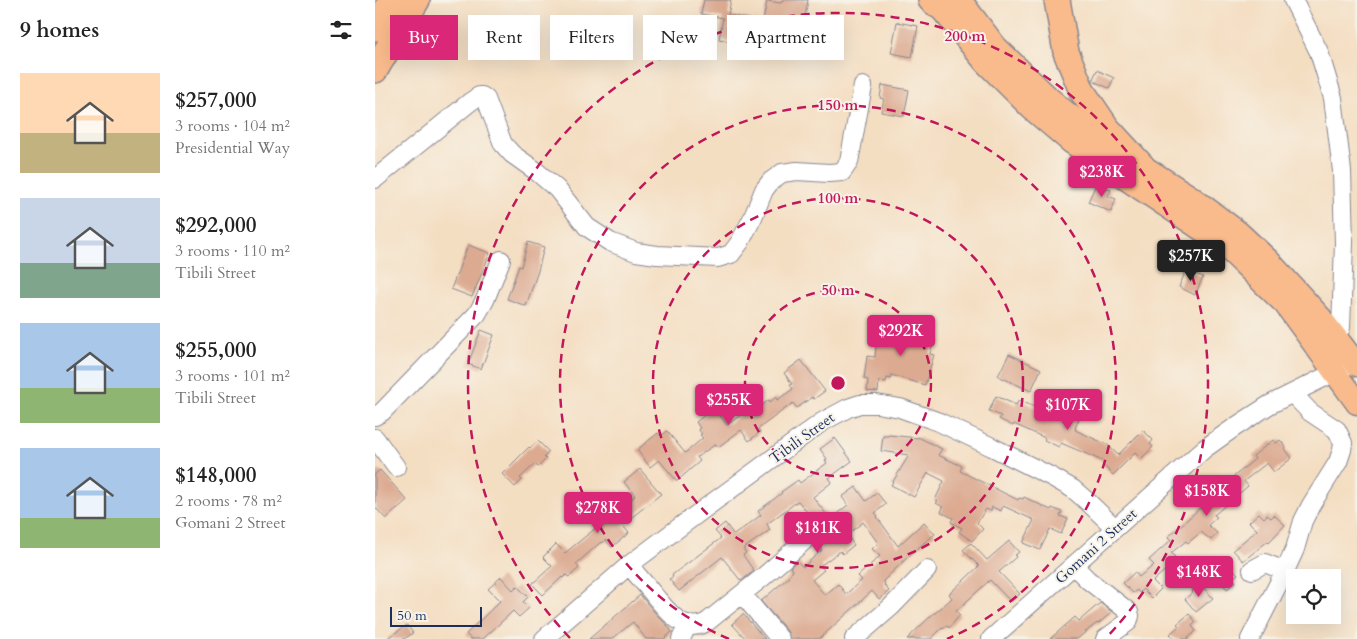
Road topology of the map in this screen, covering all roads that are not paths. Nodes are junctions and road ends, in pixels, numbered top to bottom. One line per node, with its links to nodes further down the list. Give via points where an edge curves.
1 (392, 0): 7 (highway)
2 (417, 0): 7 (highway)
3 (437, 0): 7 (highway)
4 (1057, 0): 10 (highway, via 1066,52 1082,91 1107,128)
5 (1293, 0): 14 (street, via 1319,52 1333,98 1342,172)
6 (941, 2): 10 (main road, via 996,47 1050,99 1093,134); 16 (main road, via 986,64 1031,108 1071,142 1223,243 1285,304)
7 (382, 38): 8 (highway)
8 (375, 70)
9 (863, 86): 11 (street, via 849,162 842,172 797,171 771,180 740,242 731,254 718,258 636,252 610,242 587,227 557,189 503,144 482,96 470,102)
10 (1142, 166): 12 (main road)
11 (375, 179)
12 (1191, 196): 14 (main road, via 1264,246 1296,275); 15 (main road, via 1268,260)
13 (501, 260): 19 (street, via 477,314)
14 (1341, 328): 15 (main road)
15 (1356, 359): 16 (street, Gomani 2 Street)
16 (1335, 372): 17 (street, Gomani 2 Street); 18 (main road)
17 (1293, 394): 22 (street, Gomani 2 Street, via 1269,405 1204,449); 28 (street, via 1310,412 1337,430 1343,443 1338,462 1303,521)
18 (1357, 404)
19 (375, 416)
20 (375, 438): 21 (street)
21 (396, 467)
22 (1115, 528): 24 (street, Tibili Street, via 1073,490 992,447 900,408 860,404 822,422); 25 (street, Gomani 2 Street)
23 (805, 541): 29 (street)
24 (629, 565): 30 (street); 31 (street, Tibili Street)
25 (1074, 566): 34 (street, Gomani 2 Street); 35 (street, via 1129,612 1128,622)
26 (927, 570): 33 (street)
27 (1252, 570): 28 (street, via 1265,562)
28 (1285, 570): 36 (street)
29 (742, 594): 30 (street, via 702,625 693,626); 32 (street)
30 (685, 632)
31 (544, 639)
32 (780, 639)
33 (854, 639)
34 (991, 639)
35 (1105, 639)
36 (1250, 639)

